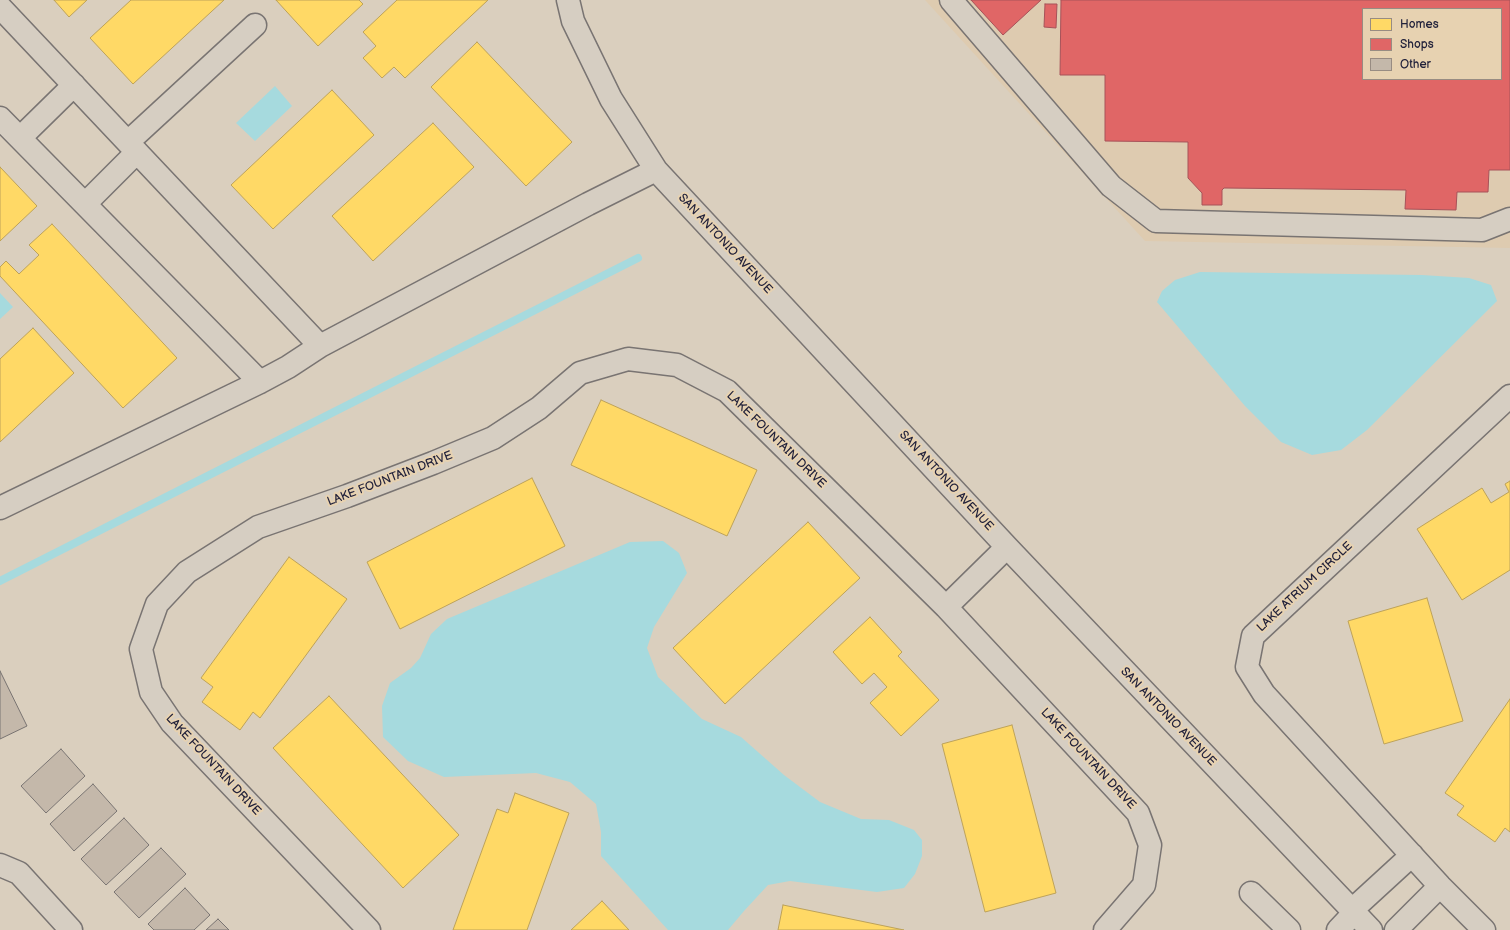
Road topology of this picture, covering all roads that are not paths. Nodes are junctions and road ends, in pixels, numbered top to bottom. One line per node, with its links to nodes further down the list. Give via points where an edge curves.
1 (568, 0): 9 (street, SAN ANTONIO AVENUE, via 573,21 611,98)
2 (951, 0): 11 (street, via 1112,186 1156,221 1482,230)
3 (0, 7): 5 (street)
4 (255, 25): 8 (street)
5 (74, 85): 7 (street); 8 (street)
6 (0, 118): 7 (street)
7 (20, 138): 10 (street)
8 (132, 147): 10 (street); 12 (street)
9 (656, 170): 12 (street); 16 (street, SAN ANTONIO AVENUE)
10 (85, 204): 13 (street)
11 (1510, 219)
12 (320, 346): 13 (street)
13 (260, 382): 15 (street)
14 (1510, 396): 18 (street, LAKE ATRIUM CIRCLE, via 1253,636 1247,667 1264,694)
15 (0, 508)
16 (1007, 546): 17 (street); 22 (street, SAN ANTONIO AVENUE)
17 (946, 607): 24 (street, LAKE FOUNTAIN DRIVE, via 728,392 677,365 628,359 580,373 539,408 493,438 347,496 258,527 187,572 157,604 141,649 151,692 172,724); 25 (street, LAKE FOUNTAIN DRIVE, via 1138,813 1150,845 1144,885)
18 (1412, 855): 20 (street, LAKE ATRIUM CIRCLE); 22 (street)
19 (0, 865): 23 (street, via 19,873)
20 (1440, 886): 29 (street); 30 (street, LAKE ATRIUM CIRCLE)
21 (1251, 893): 26 (street)
22 (1353, 912): 27 (street); 28 (street, SAN ANTONIO AVENUE)
23 (71, 930)
24 (369, 930)
25 (1105, 930)
26 (1289, 930)
27 (1338, 930)
28 (1371, 930)
29 (1396, 930)
30 (1484, 930)

